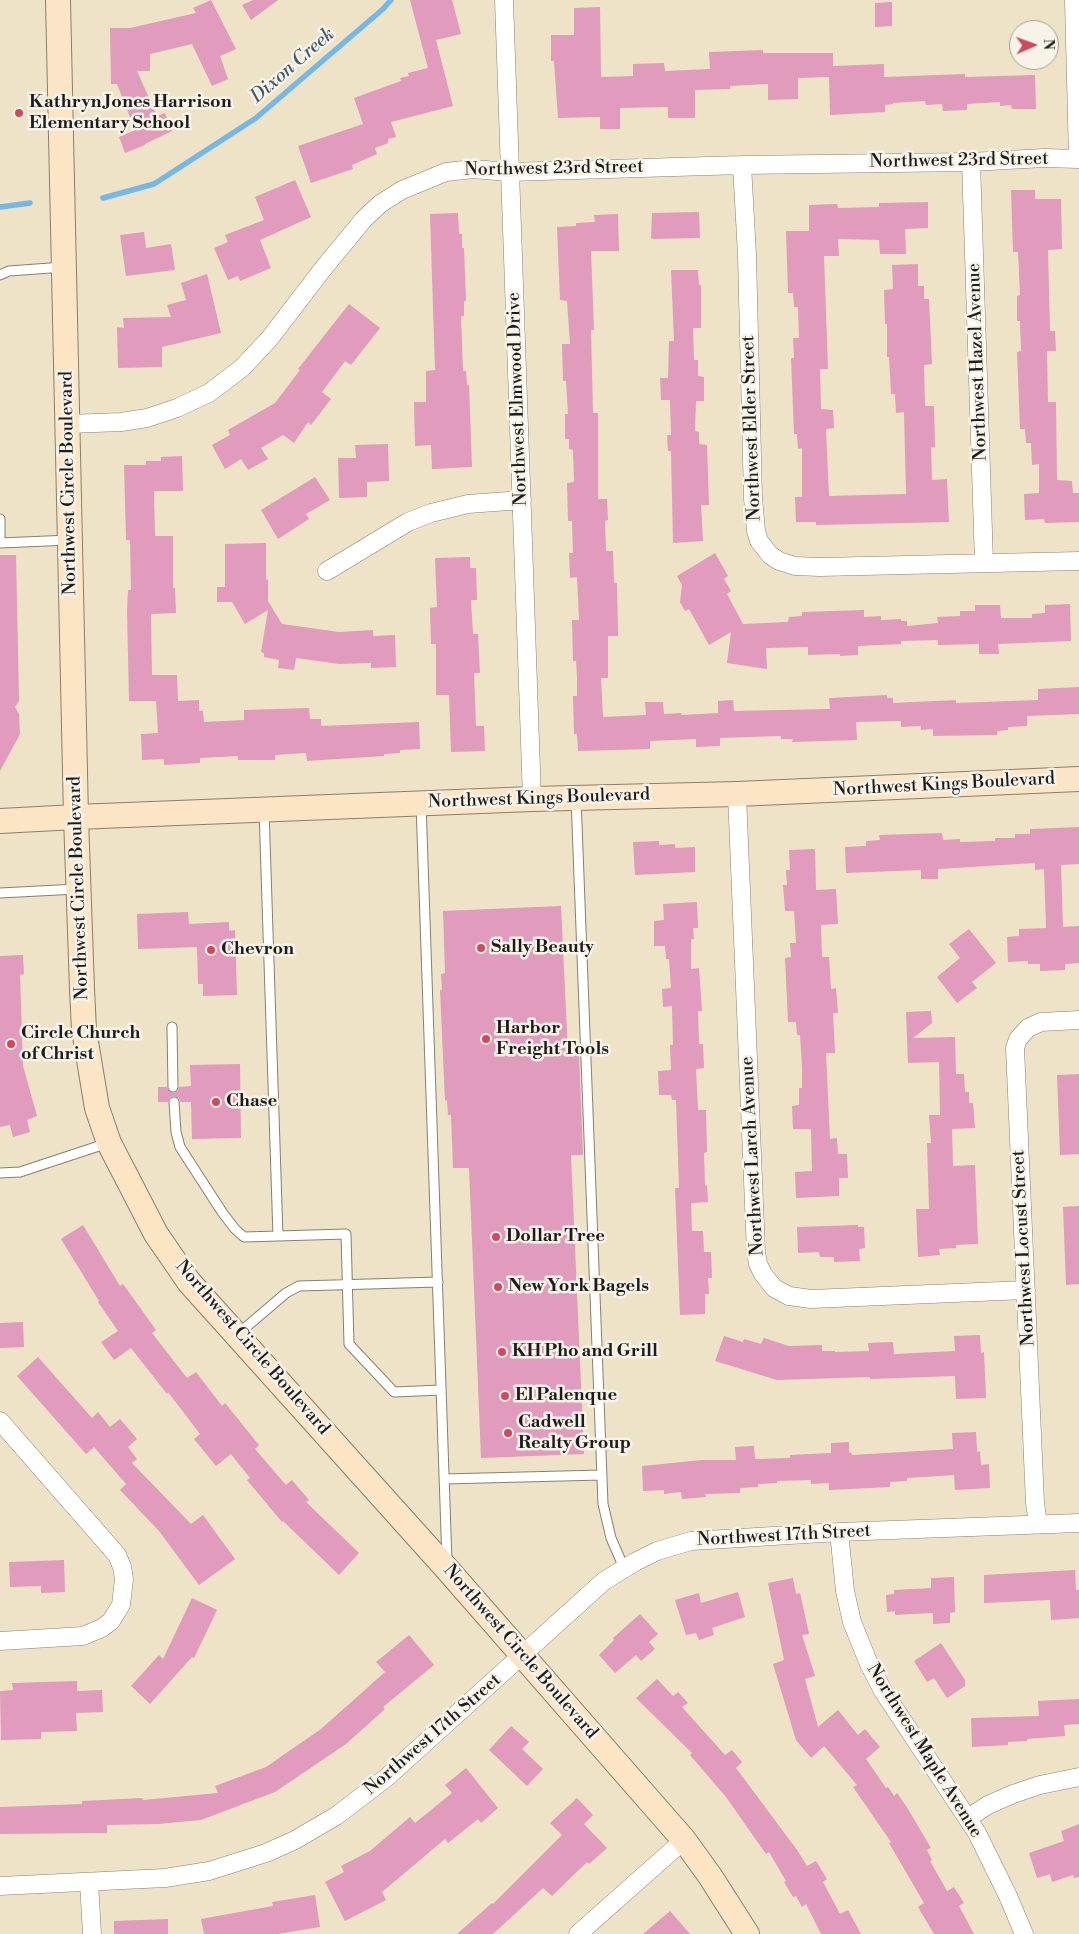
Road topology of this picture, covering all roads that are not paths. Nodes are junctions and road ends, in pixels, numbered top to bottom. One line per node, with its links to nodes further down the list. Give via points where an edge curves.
1 (58, 0): 8 (main road, Northwest Circle Boulevard)
2 (504, 0): 7 (street, Northwest Elmwood Drive)
3 (1074, 0): 4 (street)
4 (1078, 159): 5 (street, Northwest 23rd Street)
5 (971, 162): 6 (street, Northwest 23rd Street); 16 (street, Northwest Hazel Avenue)
6 (742, 165): 7 (street, Northwest 23rd Street); 16 (street, Northwest Elder Street, via 753,498 759,541 770,555 795,566)
7 (509, 172): 10 (street, Northwest 23rd Street, via 473,169 446,172 402,190 380,204 334,255 270,338 242,368 209,393 147,418); 11 (street, Northwest Elmwood Drive)
8 (64, 267): 9 (lane, via 9,270); 10 (main road, Northwest Circle Boulevard)
9 (0, 275)
10 (68, 424): 13 (main road, Northwest Circle Boulevard)
11 (522, 500): 17 (street, via 468,504 431,513 408,522); 20 (street, Northwest Elmwood Drive)
12 (0, 518): 14 (lane)
13 (71, 540): 14 (lane); 24 (main road, Northwest Circle Boulevard)
14 (0, 543)
15 (1079, 561): 16 (street, Northwest Elder Street)
16 (984, 562)
17 (327, 571)
18 (1079, 779): 19 (main road, Northwest Kings Boulevard)
19 (737, 794): 21 (main road, Northwest Kings Boulevard); 37 (street, Northwest Larch Avenue, via 756,1252 763,1274 774,1288 789,1296 811,1299)
20 (532, 798): 21 (main road, Northwest Kings Boulevard); 22 (main road, Northwest Kings Boulevard)
21 (576, 798): 41 (lane)
22 (421, 803): 23 (main road, Northwest Kings Boulevard); 35 (lane)
23 (264, 809): 24 (main road, Northwest Kings Boulevard); 34 (lane)
24 (76, 817): 25 (main road, Northwest Kings Boulevard); 26 (main road, Northwest Circle Boulevard)
25 (0, 821)
26 (79, 889): 27 (lane); 32 (main road, Northwest Circle Boulevard, via 84,1030 97,1108)
27 (0, 892)
28 (1079, 1020): 37 (street, Northwest Locust Street, via 1041,1022 1028,1028 1015,1048)
29 (172, 1027): 30 (lane)
30 (173, 1087)
31 (174, 1102): 34 (lane, via 180,1147 231,1224 244,1237)
32 (109, 1143): 33 (lane, via 20,1172); 38 (main road, Northwest Circle Boulevard, via 156,1234 189,1282)
33 (0, 1173)
34 (278, 1236): 36 (lane, via 346,1234)
35 (438, 1282): 36 (lane); 39 (lane)
36 (347, 1285): 38 (lane, via 292,1288); 39 (lane, via 349,1344 394,1392)
37 (1026, 1290): 44 (street, Northwest Locust Street)
38 (237, 1335): 46 (main road, Northwest Circle Boulevard)
39 (441, 1390): 42 (lane)
40 (0, 1421): 48 (street, via 118,1554 124,1579 121,1605 111,1622 102,1628 83,1636)
41 (602, 1475): 42 (lane); 47 (lane, via 603,1504)
42 (444, 1480): 46 (lane)
43 (1079, 1522): 44 (street, Northwest 17th Street)
44 (1038, 1524): 45 (street, Northwest 17th Street)
45 (839, 1532): 47 (street, Northwest 17th Street, via 691,1542 657,1552); 51 (street, Northwest Maple Avenue, via 852,1622 869,1664 883,1691)
46 (447, 1568): 49 (main road, Northwest Circle Boulevard)
47 (624, 1568): 49 (street, Northwest 17th Street, via 604,1581)
48 (0, 1641)
49 (524, 1656): 52 (main road, Northwest Circle Boulevard); 53 (street, Northwest 17th Street, via 386,1778 336,1816 295,1840 209,1871 165,1878)
50 (1079, 1777): 51 (street, via 1013,1794)
51 (968, 1818): 58 (street, Northwest Maple Avenue)
52 (684, 1840): 56 (street); 57 (main road, Northwest Circle Boulevard)
53 (89, 1882): 54 (street, Northwest 17th Street); 55 (street)
54 (0, 1886)
55 (92, 1934)
56 (578, 1934)
57 (747, 1934)
58 (1024, 1934)

